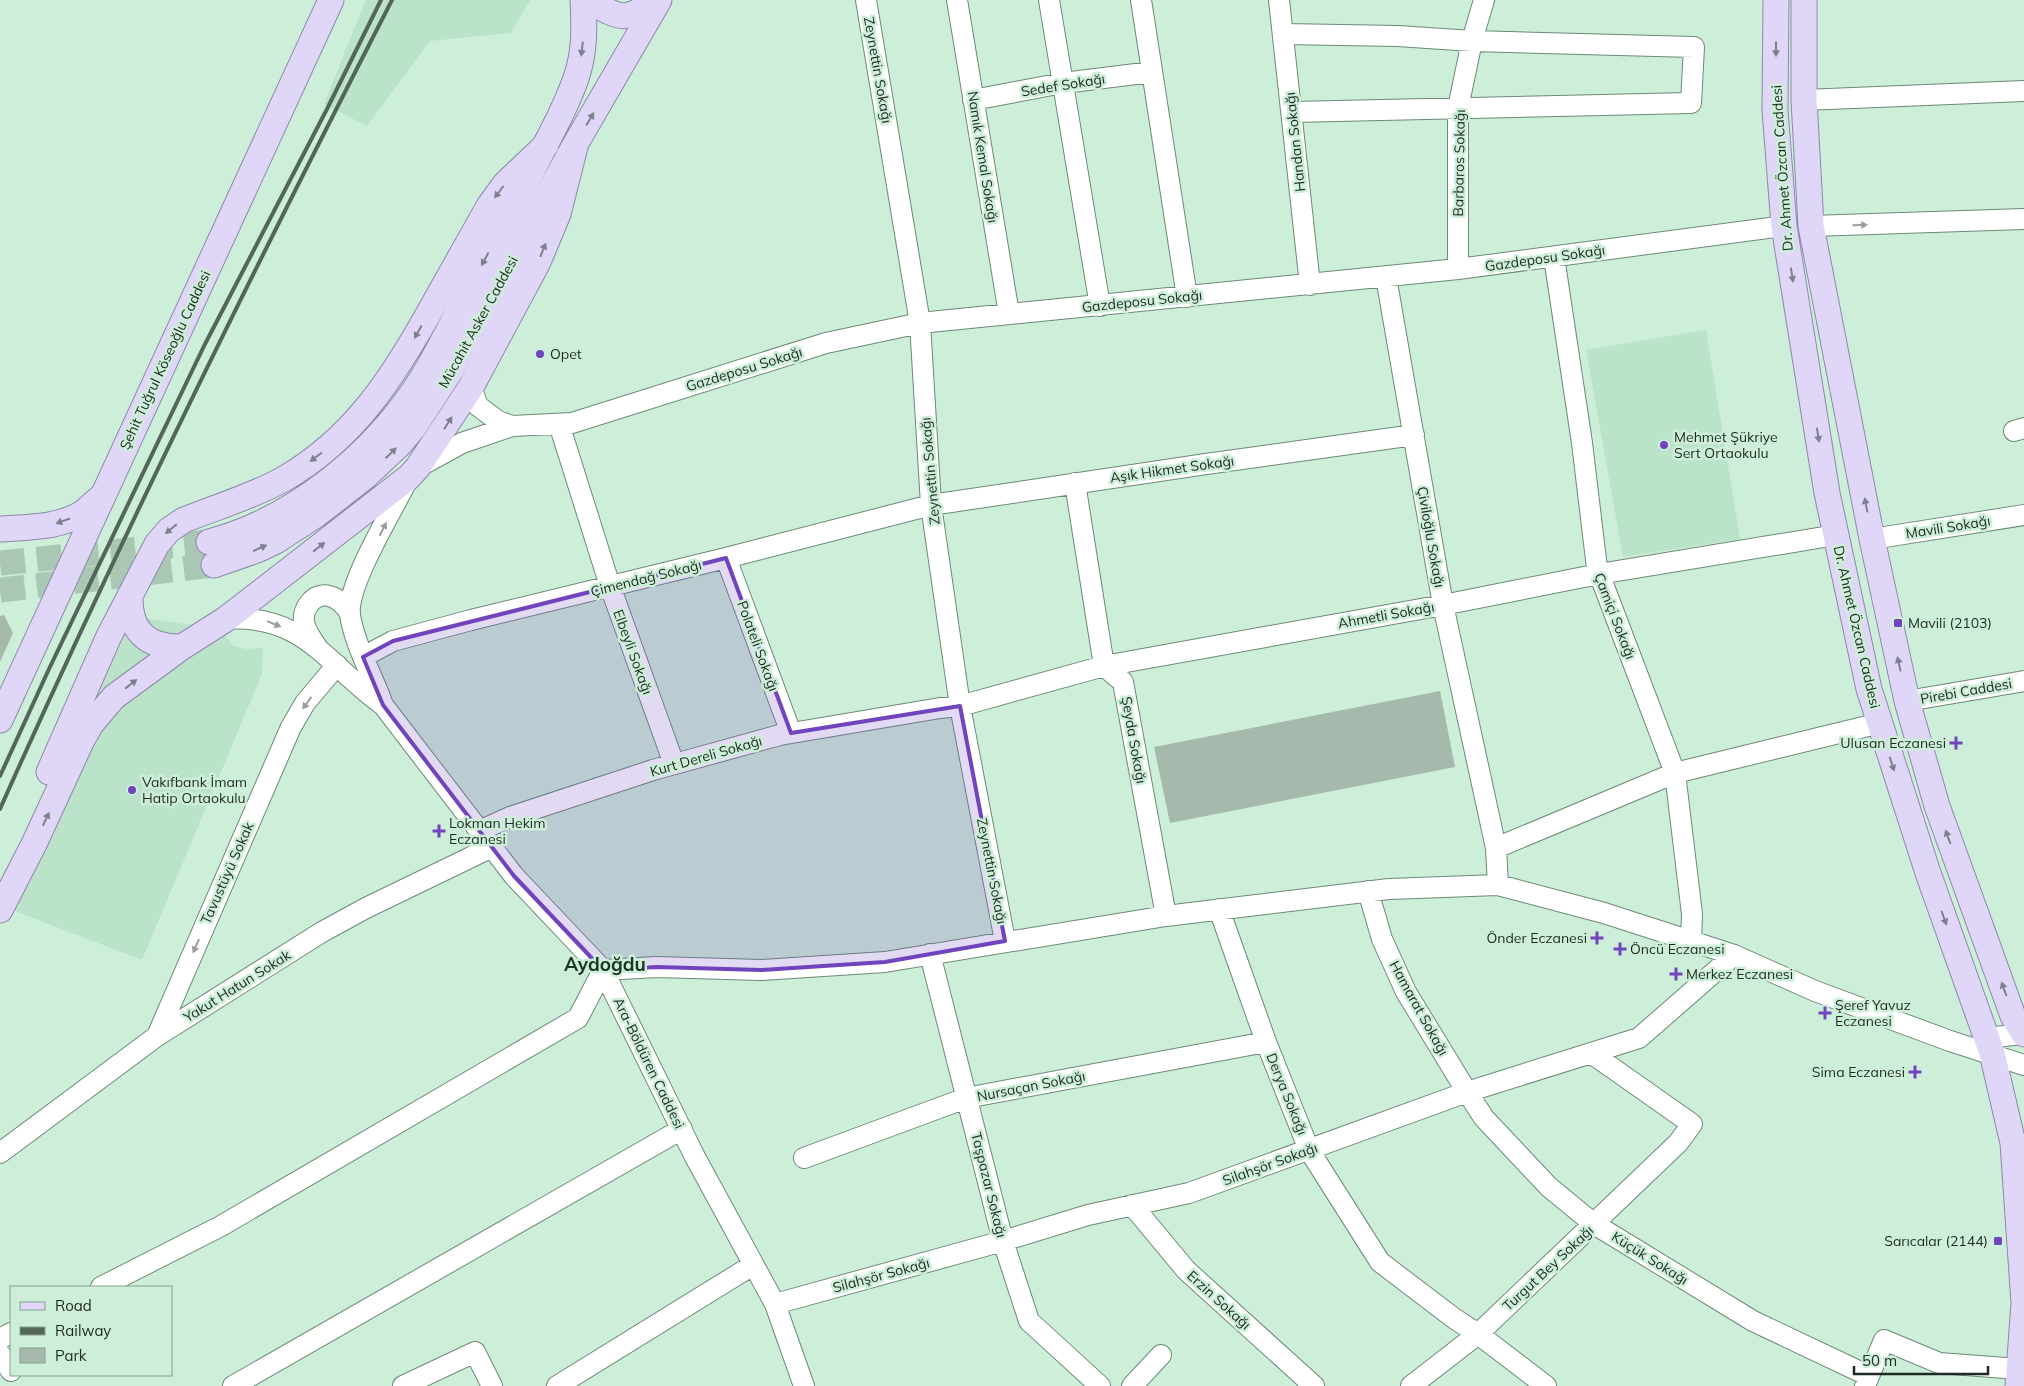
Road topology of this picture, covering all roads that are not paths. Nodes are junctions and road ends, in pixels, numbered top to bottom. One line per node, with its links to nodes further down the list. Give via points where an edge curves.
1 (331, 0): 42 (main road, Şehit Tuğrul Köseoğlu Caddesi)
2 (583, 0): 24 (main road, Mücahit Asker Caddesi, one-way to 24, via 580,63 574,85)
3 (593, 0): 4 (main road, via 611,13 628,16)
4 (653, 0)
5 (659, 0): 23 (main road, Mücahit Asker Caddesi, one-way to 5)
6 (866, 0): 35 (street, Zeynettin Sokağı)
7 (957, 0): 19 (street, Namık Kemal Sokağı)
8 (1049, 0): 17 (street)
9 (1141, 0): 16 (street)
10 (1279, 0): 14 (street, Handan Sokağı)
11 (1484, 0): 15 (street, Barbaros Sokağı)
12 (1776, 0): 26 (main road, Dr. Ahmet Özcan Caddesi, one-way to 26, via 1775,110)
13 (1804, 0): 20 (main road, Dr. Ahmet Özcan Caddesi)
14 (1284, 34): 15 (street); 22 (street, Handan Sokağı)
15 (1472, 41): 21 (street, Barbaros Sokağı); 21 (street, via 1694,47 1691,103)
16 (1152, 72): 17 (street, Sedef Sokağı); 32 (street)
17 (1063, 83): 19 (street, Sedef Sokağı); 33 (street)
18 (2024, 91): 20 (street)
19 (974, 100): 34 (street, Namık Kemal Sokağı)
20 (1804, 100): 27 (main road, Dr. Ahmet Özcan Caddesi)
21 (1458, 108): 22 (street); 29 (street, Barbaros Sokağı)
22 (1292, 112): 31 (street, Handan Sokağı)
23 (576, 143): 24 (main road, Mücahit Asker Caddesi, one-way to 23, via 434,356 397,413 368,445 304,497 212,553 257,550 296,528 351,489 400,445 452,369); 36 (main road, one-way to 23, via 538,262 558,214)
24 (546, 145): 51 (main road, one-way to 51, via 505,184 488,206 403,358 371,405 351,427 283,479 173,527 157,544)
25 (2024, 219): 27 (street, one-way to 25)
26 (1784, 226): 28 (street, Gazdeposu Sokağı); 46 (main road, Dr. Ahmet Özcan Caddesi, one-way to 46)
27 (1811, 226): 47 (main road, Dr. Ahmet Özcan Caddesi, one-way to 27)
28 (1554, 257): 29 (street, Gazdeposu Sokağı); 49 (street, Çamiçi Sokağı)
29 (1458, 269): 30 (street, Gazdeposu Sokağı)
30 (1386, 277): 31 (street, Gazdeposu Sokağı); 39 (street, Çiviloğlu Sokağı)
31 (1310, 285): 32 (street, Gazdeposu Sokağı)
32 (1188, 297): 33 (street, Gazdeposu Sokağı)
33 (1100, 306): 34 (street, Gazdeposu Sokağı)
34 (1009, 314): 35 (street, Gazdeposu Sokağı)
35 (920, 323): 37 (street, Gazdeposu Sokağı, via 826,343 582,420); 43 (street, Zeynettin Sokağı)
36 (471, 387): 38 (street, via 478,406 498,422); 40 (main road, one-way to 36)
37 (559, 424): 38 (street, Gazdeposu Sokağı); 50 (street, Elbeyli Sokağı)
38 (512, 426): 40 (street, via 462,444)
39 (1414, 435): 41 (street, Aşık Hikmet Sokağı); 52 (street, Çiviloğlu Sokağı)
40 (414, 472): 53 (street, one-way to 40, via 360,575); 54 (main road, one-way to 40)
41 (1075, 483): 43 (street, Aşık Hikmet Sokağı); 59 (street)
42 (104, 495): 45 (main road, one-way to 45, via 67,520 46,526); 65 (main road, Şehit Tuğrul Köseoğlu Caddesi)
43 (932, 505): 48 (street, Çimendağ Sokağı); 63 (street, Zeynettin Sokağı)
44 (2024, 515): 47 (street, Mavili Sokağı)
45 (0, 529)
46 (1836, 535): 49 (street, Ahmetli Sokağı); 66 (main road, Dr. Ahmet Özcan Caddesi, via 1869,689)
47 (1872, 539): 61 (main road, Dr. Ahmet Özcan Caddesi, one-way to 47)
48 (726, 558): 50 (street, Çimendağ Sokağı); 67 (street, Polateli Sokağı)
49 (1599, 574): 52 (street, Ahmetli Sokağı); 69 (street, Çamiçi Sokağı)
50 (610, 586): 57 (street, Çimendağ Sokağı, via 393,641); 68 (street, Elbeyli Sokağı)
51 (130, 595): 55 (main road, via 131,614 139,631 161,646); 74 (main road, via 109,636)
52 (1443, 605): 59 (street, Ahmetli Sokağı); 72 (street, Çiviloğlu Sokağı)
53 (350, 614): 56 (street, via 330,596 323,595 313,600 306,610 304,623); 57 (street, Ara-Böldüren Caddesi)
54 (226, 619): 55 (main road); 56 (street, Ara-Böldüren Caddesi, one-way to 56, via 267,621)
55 (182, 647): 77 (main road, one-way to 55, via 91,724 126,687)
56 (317, 647): 58 (street, Ara-Böldüren Caddesi)
57 (364, 657): 62 (street, Ara-Böldüren Caddesi)
58 (337, 665): 62 (street, Ara-Böldüren Caddesi); 85 (street, Tavustüyü Sokak, one-way to 85, via 305,703 291,727)
59 (1104, 666): 63 (street, Ahmetli Sokağı); 78 (street, Şeyda Sokağı, via 1123,682)
60 (2024, 681): 61 (street, Pirebi Caddesi)
61 (1907, 701): 84 (main road, Dr. Ahmet Özcan Caddesi, one-way to 61, via 2013,1016 1937,806)
62 (383, 705): 70 (street, Ara-Böldüren Caddesi)
63 (960, 706): 64 (street, Ahmetli Sokağı); 79 (street, Zeynettin Sokağı)
64 (940, 708): 67 (street, Kurt Dereli Sokağı)
65 (0, 720)
66 (1880, 723): 69 (street); 87 (main road, Dr. Ahmet Özcan Caddesi, one-way to 87)
67 (790, 733): 68 (street, Kurt Dereli Sokağı)
68 (674, 764): 70 (street, Kurt Dereli Sokağı, via 510,817)
69 (1675, 773): 72 (street); 80 (street, Çamiçi Sokağı, via 1692,914)
70 (479, 831): 71 (street, Ara-Böldüren Caddesi)
71 (492, 847): 83 (street, Ara-Böldüren Caddesi, via 514,876); 85 (street, Yakut Hatun Sokak, via 322,932)
72 (1496, 848): 73 (street, Çiviloğlu Sokağı)
73 (1498, 885): 75 (street); 80 (street, via 1604,913)
74 (0, 887)
75 (1368, 892): 76 (street); 90 (street, Hamarat Sokağı, via 1382,939 1406,992)
76 (1219, 909): 78 (street); 86 (street, Derya Sokağı)
77 (0, 910)
78 (1166, 916): 79 (street)
79 (1005, 941): 81 (street)
80 (1691, 941): 82 (street)
81 (930, 954): 83 (street, via 885,962 761,970 657,967); 91 (street, Taşpazar Sokağı)
82 (1734, 954): 87 (street, via 1815,991 1950,1041); 88 (street, Silahşör Sokağı, via 1640,1038)
83 (603, 970): 92 (street, Ara-Böldüren Caddesi); 100 (street, via 578,1018 220,1226)
84 (2024, 1034): 87 (street)
85 (156, 1036): 94 (street, Yakut Hatun Sokak)
86 (1266, 1042): 91 (street, Nursaçan Sokağı); 93 (street, Derya Sokağı)
87 (1989, 1046): 89 (street); 106 (main road, Dr. Ahmet Özcan Caddesi, via 2014,1143 2024,1302)
88 (1591, 1053): 90 (street, Silahşör Sokağı); 97 (street, Turgut Bey Sokağı, via 1692,1124 1678,1143)
89 (2024, 1064)
90 (1467, 1092): 93 (street, Silahşör Sokağı); 97 (street, Küçük Sokağı, via 1484,1118 1550,1187)
91 (966, 1098): 95 (street, Nursaçan Sokağı); 98 (street, Taşpazar Sokağı)
92 (682, 1129): 99 (street, Ara-Böldüren Caddesi); 108 (street)
93 (1309, 1150): 96 (street, Silahşör Sokağı, via 1188,1193); 102 (street, Derya Sokağı, via 1380,1262)
94 (0, 1153)
95 (804, 1158)
96 (1132, 1205): 98 (street, Silahşör Sokağı); 115 (street, Erzin Sokağı, via 1186,1270)
97 (1594, 1224): 102 (street, Turgut Bey Sokağı); 107 (street, Küçük Sokağı, via 1753,1321)
98 (1003, 1241): 101 (street, Silahşör Sokağı); 113 (street, Taşpazar Sokağı, via 1029,1321)
99 (753, 1265): 101 (street, Ara-Böldüren Caddesi); 111 (street)
100 (103, 1286)
101 (774, 1304): 112 (street, Ara-Böldüren Caddesi)
102 (1478, 1334): 116 (street, Turgut Bey Sokağı); 117 (street, Derya Sokağı)
103 (0, 1354): 105 (street)
104 (1161, 1355): 114 (street)
105 (10, 1369)
106 (2018, 1377): 107 (street, via 1939,1363 1884,1340)
107 (1867, 1381)
108 (233, 1386)
109 (402, 1386): 110 (street, via 475,1352)
110 (492, 1386)
111 (557, 1386)
112 (804, 1386)
113 (1100, 1386)
114 (1132, 1386)
115 (1314, 1386)
116 (1411, 1386)
117 (1546, 1386)

